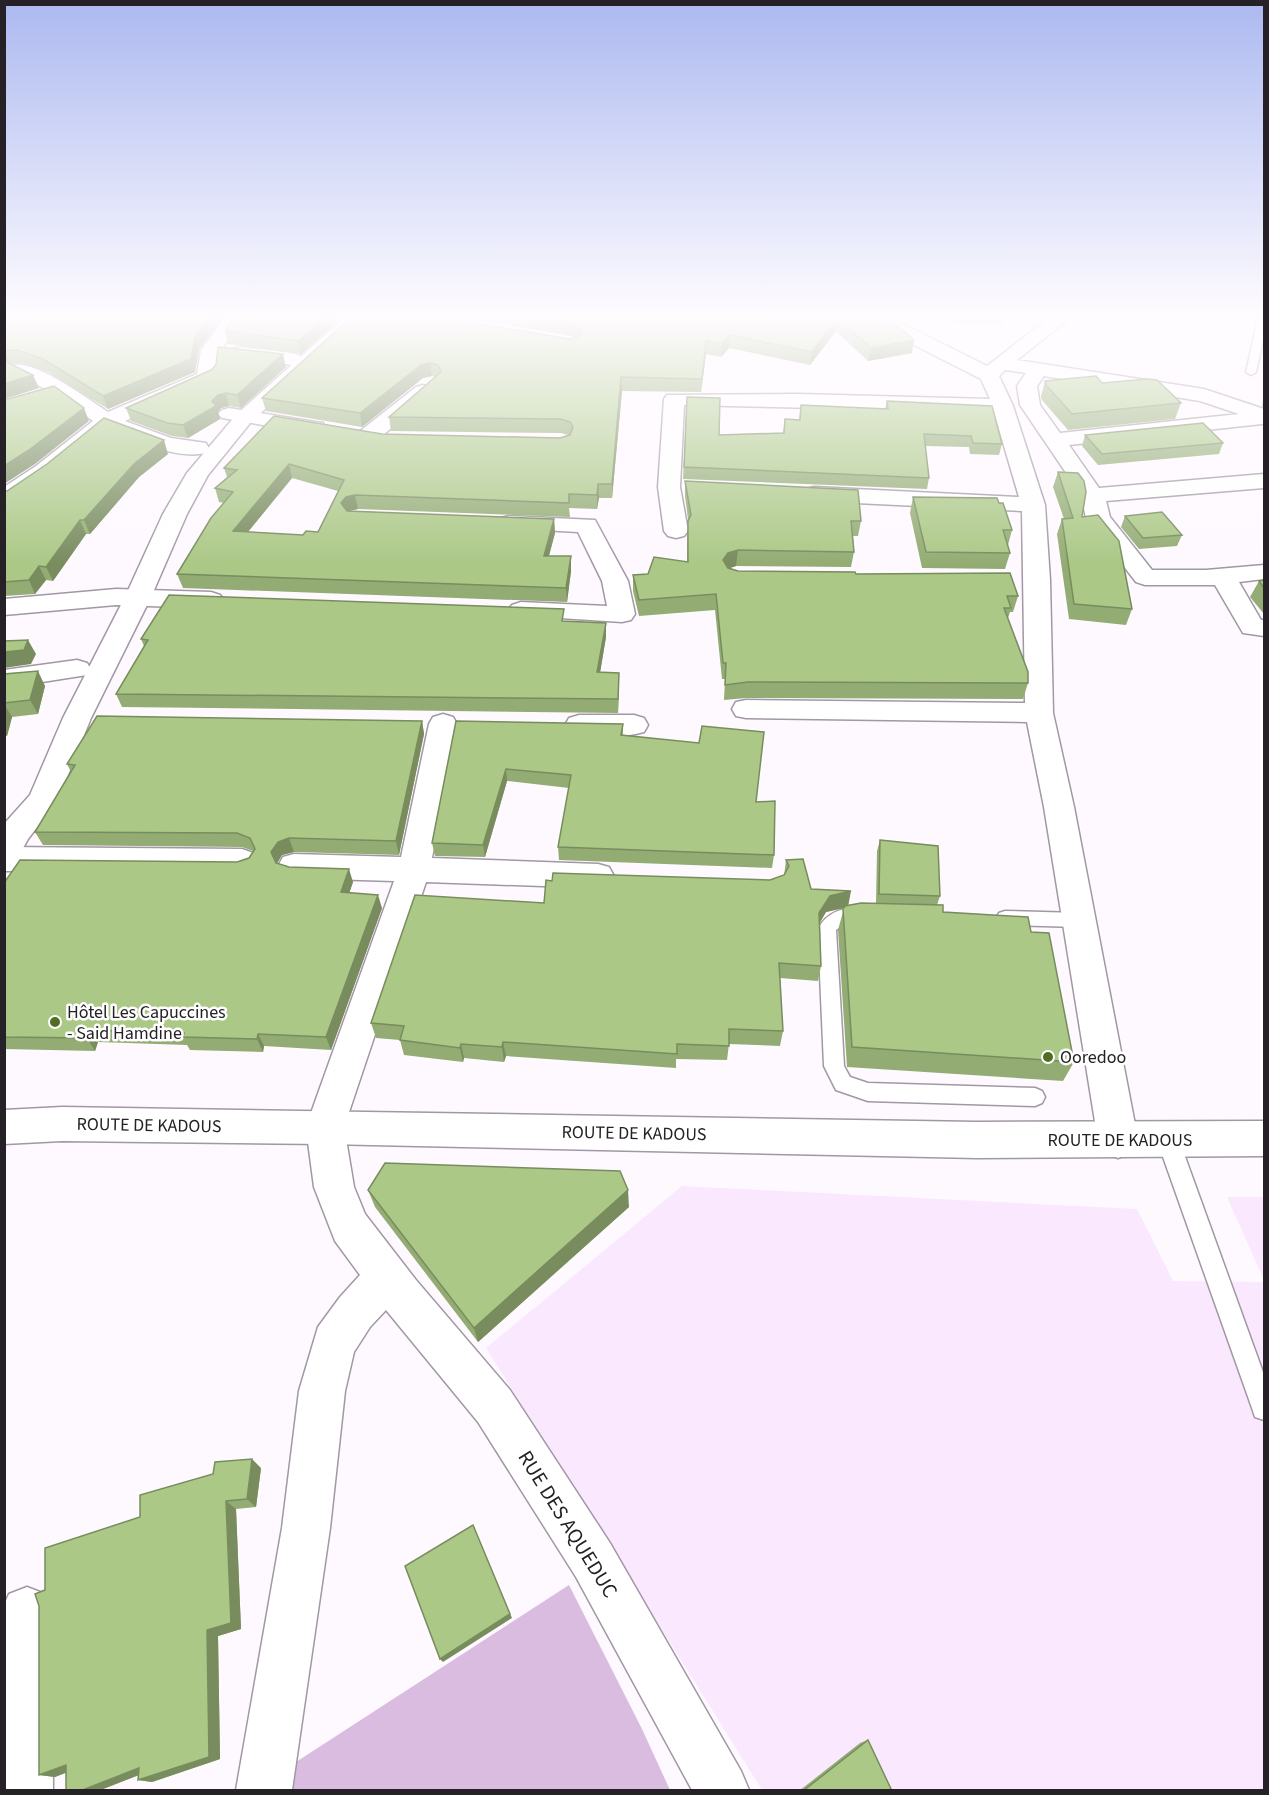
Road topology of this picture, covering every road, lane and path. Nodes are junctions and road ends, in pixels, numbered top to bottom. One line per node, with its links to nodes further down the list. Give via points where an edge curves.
1 (35, 398): 10 (street)
2 (73, 398): 14 (street)
3 (160, 398): 14 (street)
4 (251, 398): 12 (street)
5 (259, 398): 12 (street)
6 (409, 398): 15 (street)
7 (1001, 398): 11 (street)
8 (1029, 398): 17 (street)
9 (1212, 398): 13 (street)
10 (30, 399)
11 (1003, 406): 20 (street, via 674,399); 25 (street)
12 (237, 416): 15 (street); 18 (street); 30 (street, via 185,493)
13 (1264, 417): 17 (street)
14 (106, 422): 18 (street, via 167,444); 24 (street)
15 (350, 434): 16 (street)
16 (394, 439)
17 (1054, 441): 23 (street)
18 (198, 448): 30 (street, via 166,496)
19 (1264, 481): 23 (street)
20 (669, 487): 21 (street); 27 (street)
21 (692, 488)
22 (798, 493): 25 (street)
23 (1094, 495): 29 (street, via 1098,518 1145,577)
24 (4, 498)
25 (1033, 505): 38 (street, via 1026,580)
26 (484, 522): 33 (street, via 587,525 615,581 622,614)
27 (676, 531)
28 (1264, 572): 29 (street)
29 (1224, 576): 34 (street, via 1252,627)
30 (127, 597): 31 (street); 32 (street); 35 (street); 42 (street, via 89,718 43,800)
31 (233, 600)
32 (4, 607)
33 (493, 609)
34 (1264, 628)
35 (77, 669): 36 (street); 42 (street, via 24,786)
36 (4, 679)
37 (746, 709): 38 (street)
38 (1039, 713): 49 (street)
39 (443, 724): 45 (street)
40 (550, 725): 41 (street)
41 (634, 725)
42 (7, 844): 43 (street)
43 (242, 861)
44 (294, 866): 45 (street)
45 (414, 870): 46 (street); 52 (street)
46 (626, 877)
47 (879, 915): 50 (lane, via 842,916 833,919 827,929 834,1066 843,1084 868,1092)
48 (985, 918): 49 (lane)
49 (1079, 920): 54 (street)
50 (1035, 1097)
51 (4, 1127): 52 (street, ROUTE DE KADOUS)
52 (325, 1127): 54 (street, ROUTE DE KADOUS); 56 (street, RUE DES AQUEDUC, via 334,1187 350,1227)
53 (1264, 1139): 55 (street, ROUTE DE KADOUS)
54 (1118, 1140): 55 (street, ROUTE DE KADOUS)
55 (1168, 1140): 57 (lane)
56 (387, 1277): 59 (street, via 355,1312 334,1343 322,1391 306,1528); 61 (street, RUE DES AQUEDUC, via 494,1406 593,1560)
57 (1264, 1408)
58 (27, 1612): 60 (street)
59 (256, 1787)
60 (26, 1791)
61 (722, 1791)

